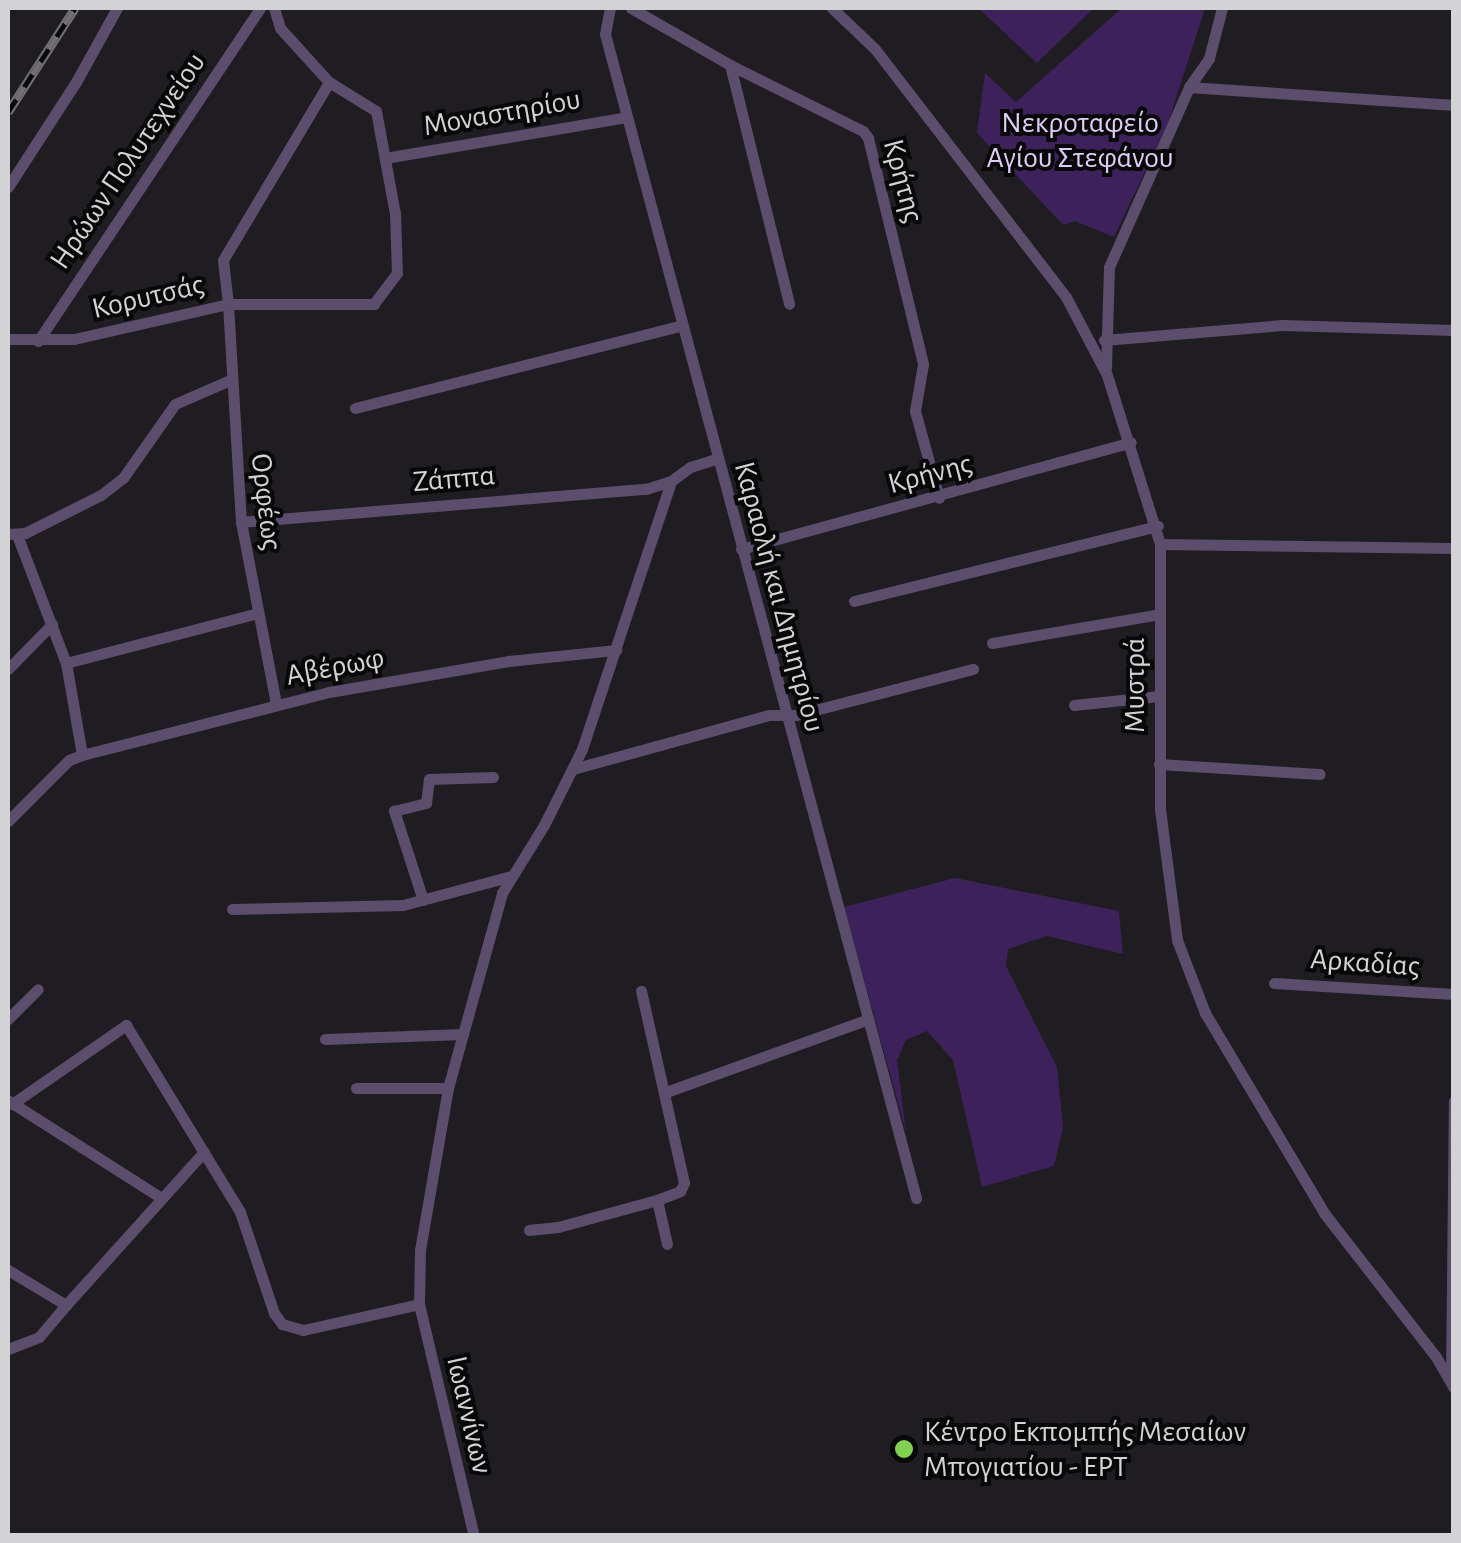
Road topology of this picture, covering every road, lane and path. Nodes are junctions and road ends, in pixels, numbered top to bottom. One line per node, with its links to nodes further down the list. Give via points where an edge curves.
1 (117, 8): 14 (street)
2 (260, 8): 21 (street, Ηρώων Πολυτεχνείου)
3 (274, 8): 9 (street, via 280,28)
4 (610, 8): 12 (street, Καραολή και Δημητρίου, via 605,34)
5 (632, 8): 8 (street, Κρήτης)
6 (832, 8): 22 (street, Μυστρά, via 875,49 1066,297)
7 (1222, 8): 10 (street, via 1209,58)
8 (730, 65): 16 (street); 28 (street, Κρήτης, via 868,138 923,364 914,411)
9 (329, 82): 13 (street, via 376,111); 15 (street, Κορυτσάς, via 223,260)
10 (1189, 87): 11 (street); 20 (street, via 1109,268)
11 (1454, 105)
12 (626, 117): 13 (street, Μοναστηρίου); 17 (street, Καραολή και Δημητρίου)
13 (385, 158): 15 (street, via 398,273 374,304)
14 (8, 187)
15 (228, 304): 21 (street, Κορυτσάς, via 95,335); 23 (street, Ορφέως)
16 (789, 304)
17 (680, 326): 24 (street); 26 (street, Καραολή και Δημητρίου)
18 (1454, 330): 20 (street, via 1282,325)
19 (8, 339): 21 (street, Κορυτσάς)
20 (1104, 340): 22 (street)
21 (38, 341)
22 (1107, 375): 25 (street, Μυστρά)
23 (230, 380): 29 (street, Ορφέως); 31 (street, via 176,404 114,486)
24 (355, 408)
25 (1131, 442): 28 (street, Κρήνης); 30 (street, Μυστρά)
26 (716, 459): 27 (street, Ζάππα); 34 (street, Καραολή και Δημητρίου)
27 (671, 481): 29 (street, Ζάππα, via 646,489); 40 (street, Ιωαννίνων)
28 (939, 498): 34 (street, Κρήνης)
29 (241, 522): 36 (street, Ορφέως)
30 (1158, 526): 32 (street, Μυστρά); 35 (street)
31 (12, 534): 38 (street)
32 (1160, 544): 33 (street); 37 (street, Μυστρά)
33 (1454, 548)
34 (741, 549): 47 (street, Καραολή και Δημητρίου)
35 (854, 600)
36 (258, 613): 41 (street); 45 (street, Ορφέως)
37 (1160, 614): 39 (street); 44 (street, Μυστρά)
38 (52, 624): 41 (street); 42 (street)
39 (992, 643)
40 (616, 650): 45 (street, Αβέρωφ, via 445,671); 50 (street, Ιωαννίνων)
41 (66, 663): 48 (street)
42 (8, 669)
43 (972, 669): 47 (street)
44 (1160, 696): 46 (street); 49 (street, Μυστρά)
45 (276, 704): 48 (street, Αβέρωφ)
46 (1074, 706)
47 (786, 714): 50 (street); 62 (street, Καραολή και Δημητρίου)
48 (82, 755): 53 (street, Αβέρωφ)
49 (1160, 764): 51 (street); 80 (street, Μυστρά, via 1171,911 1205,1013 1324,1213)
50 (572, 768): 54 (street, Ιωαννίνων)
51 (1320, 774)
52 (492, 777): 55 (street, via 430,779 426,804 394,811)
53 (8, 821)
54 (511, 876): 55 (street); 63 (street, Ιωαννίνων)
55 (423, 900): 56 (street)
56 (232, 909)
57 (1274, 982): 60 (street, Αρκαδίας)
58 (38, 989): 61 (street)
59 (641, 991): 67 (street)
60 (1454, 994)
61 (8, 1018)
62 (866, 1020): 67 (street); 72 (street, Καραολή και Δημητρίου)
63 (463, 1034): 64 (street); 66 (street, Ιωαννίνων)
64 (325, 1039)
65 (356, 1088): 66 (street)
66 (448, 1088): 77 (street, Ιωαννίνων, via 420,1250)
67 (666, 1092): 73 (street, via 684,1182 680,1191)
68 (1454, 1101): 80 (street)
69 (10, 1102): 70 (street, via 126,1025); 71 (street)
70 (204, 1152): 71 (street); 77 (street, via 240,1212 282,1324 303,1330)
71 (161, 1198): 78 (street)
72 (916, 1198)
73 (657, 1200): 74 (street); 75 (street)
74 (528, 1230)
75 (667, 1244)
76 (8, 1270): 78 (street)
77 (419, 1304): 81 (street, Ιωαννίνων)
78 (66, 1305): 79 (street, via 39,1337)
79 (8, 1349)
80 (1452, 1385)
81 (474, 1536)

